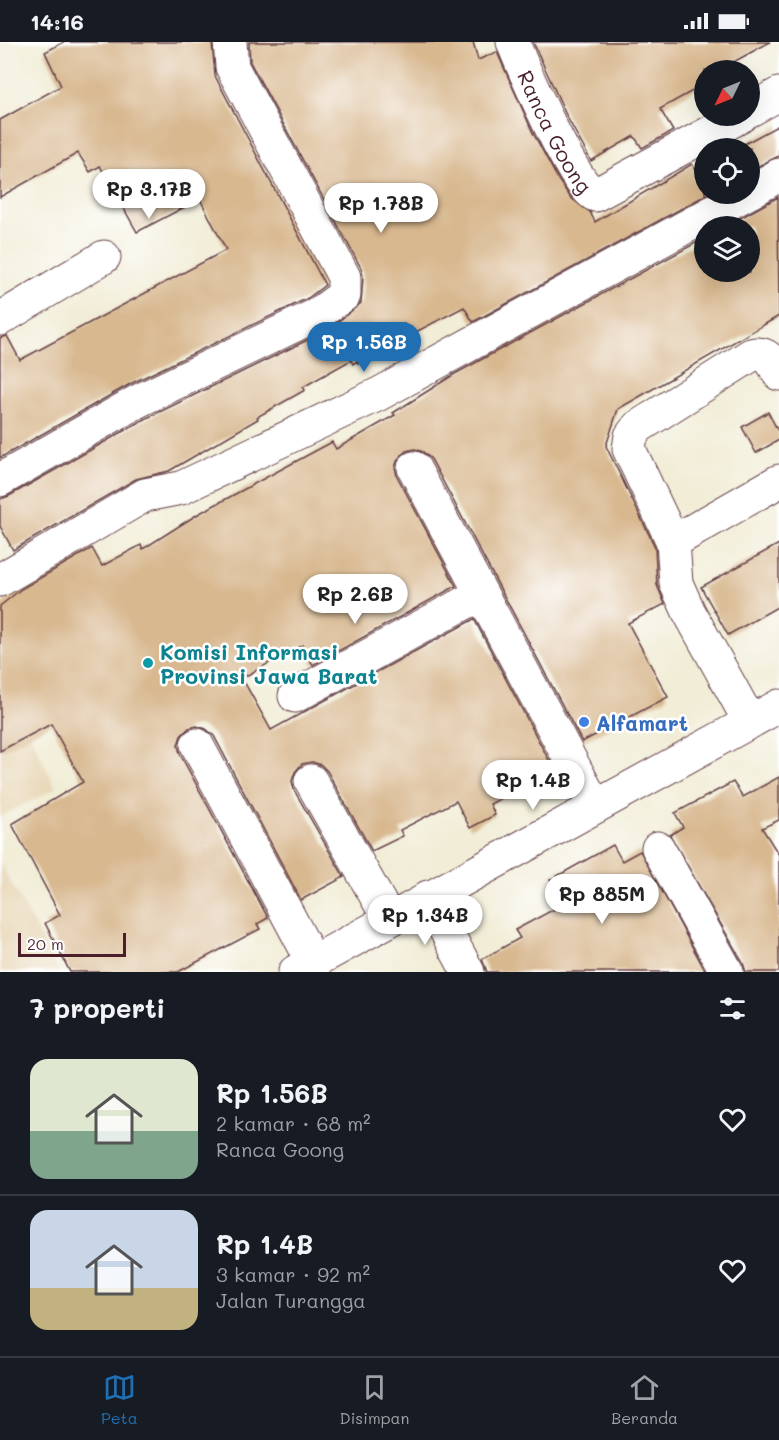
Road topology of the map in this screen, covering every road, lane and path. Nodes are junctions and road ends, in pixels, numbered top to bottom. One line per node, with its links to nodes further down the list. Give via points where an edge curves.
1 (230, 42): 13 (street, via 232,67 344,277 344,296 318,314 138,401)
2 (513, 42): 5 (street, Ranca Goong, via 562,148 584,187 595,195)
3 (779, 94): 4 (street)
4 (760, 104)
5 (723, 126)
6 (779, 176): 7 (street)
7 (760, 186)
8 (728, 204): 16 (street, via 379,393 181,488 145,495)
9 (104, 257): 10 (street)
10 (0, 319)
11 (779, 374): 15 (street, via 771,358 751,355 638,427 631,436 629,449)
12 (414, 468): 17 (street)
13 (0, 480)
14 (779, 481): 15 (street)
15 (672, 542): 20 (street, via 676,583)
16 (0, 580)
17 (481, 594): 18 (street); 23 (street)
18 (295, 696)
19 (779, 706): 20 (street)
20 (750, 722): 23 (street)
21 (197, 745): 27 (street)
22 (311, 781): 26 (street)
23 (595, 806): 25 (street)
24 (658, 848): 29 (street)
25 (428, 897): 26 (street); 28 (street)
26 (389, 919): 27 (street)
27 (304, 967)
28 (468, 972)
29 (727, 972)

